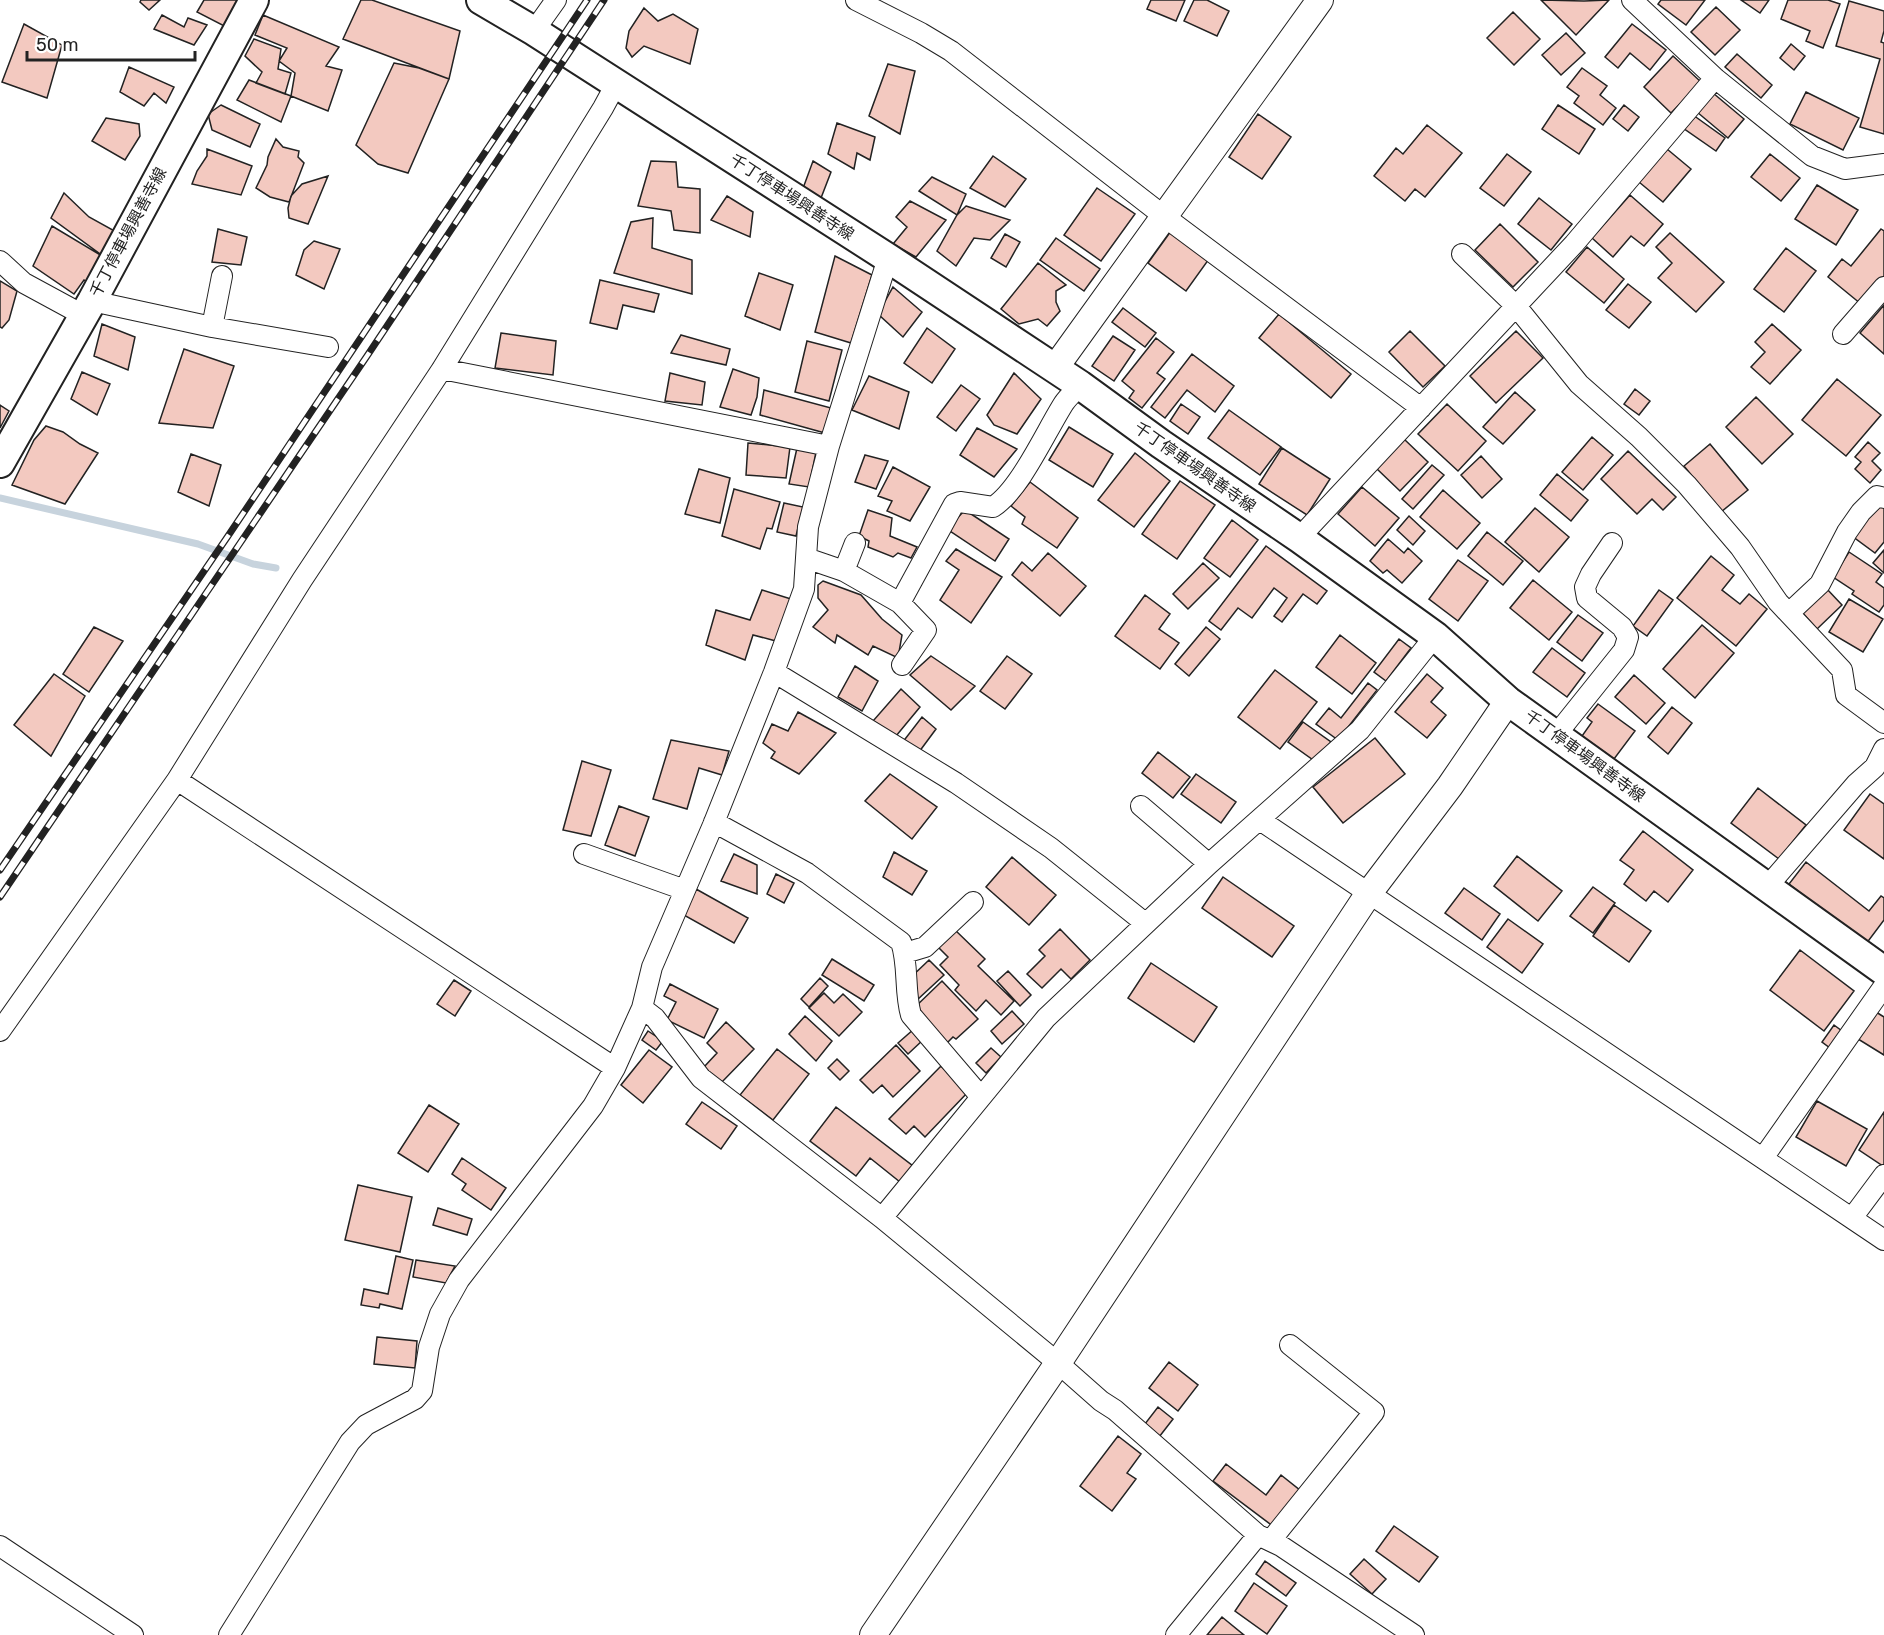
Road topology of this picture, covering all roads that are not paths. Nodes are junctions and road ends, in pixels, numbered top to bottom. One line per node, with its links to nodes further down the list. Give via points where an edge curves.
1 (254, 0): 18 (main road, 千丁停車場興善寺線)
2 (481, 0): 7 (main road, 千丁停車場興善寺線)
3 (556, 0): 7 (street)
4 (856, 0): 11 (street, via 951,51)
5 (1320, 0): 11 (street)
6 (1632, 0): 8 (street)
7 (534, 31): 9 (main road, 千丁停車場興善寺線)
8 (1715, 78): 10 (street, via 1812,156 1845,169); 17 (street)
9 (616, 84): 13 (main road, 千丁停車場興善寺線); 23 (street)
10 (1884, 164)
11 (1165, 217): 22 (street); 25 (street)
12 (1462, 254): 17 (street)
13 (888, 258): 22 (main road, 千丁停車場興善寺線); 26 (street)
14 (0, 261): 18 (street, via 24,284)
15 (222, 276): 19 (street)
16 (1884, 287): 20 (street)
17 (1516, 306): 25 (street); 35 (street, via 1579,384 1687,485 1740,547)
18 (87, 308): 19 (street); 27 (main road, 千丁停車場興善寺線)
19 (213, 327): 21 (street)
20 (1843, 334)
21 (328, 347)
22 (1054, 368): 24 (main road, 千丁停車場興善寺線)
23 (442, 369): 26 (street); 43 (street, via 302,580)
24 (1080, 385): 29 (main road, 千丁停車場興善寺線); 34 (street, via 1066,400 1001,502 993,507 954,504)
25 (1421, 408): 29 (street)
26 (829, 446): 32 (street, via 808,527)
27 (0, 463)
28 (1884, 498): 35 (street, via 1877,496 1861,512 1820,584)
29 (1299, 538): 36 (main road, 千丁停車場興善寺線)
30 (855, 543): 33 (street)
31 (1612, 543): 41 (street, via 1585,587 1587,598 1622,627 1628,638 1624,650)
32 (806, 558): 33 (street); 38 (street, via 804,589)
33 (844, 571): 34 (street)
34 (900, 603): 37 (street, via 926,630)
35 (1788, 613): 40 (street, via 1842,670 1846,695)
36 (1435, 636): 39 (main road, 千丁停車場興善寺線); 45 (street, via 1360,730)
37 (902, 665)
38 (774, 672): 46 (street); 53 (street, via 956,783 1051,848)
39 (1508, 701): 41 (main road, 千丁停車場興善寺線); 51 (street)
40 (1884, 723)
41 (1556, 735): 49 (main road, 千丁停車場興善寺線)
42 (1881, 762): 49 (street, via 1856,784)
43 (177, 780): 58 (street); 59 (street)
44 (1141, 806): 48 (street)
45 (1260, 820): 48 (street); 51 (street)
46 (714, 822): 50 (street); 54 (street, via 807,873 901,942)
47 (584, 854): 50 (street)
48 (1209, 864): 53 (street)
49 (1767, 887): 55 (main road, 千丁停車場興善寺線)
50 (685, 890): 57 (street, via 652,967)
51 (1369, 893): 61 (street); 67 (street)
52 (973, 902): 54 (street, via 925,947)
53 (1145, 923): 60 (street, via 1046,1018)
54 (905, 953): 60 (street, via 911,1015)
55 (1884, 971)
56 (1884, 986): 61 (street)
57 (642, 1008): 59 (street); 63 (street, via 655,1018 701,1078)
58 (0, 1031)
59 (615, 1068): 71 (street, via 593,1106 454,1289 429,1347 422,1391 415,1399 366,1425 350,1442)
60 (981, 1098): 63 (street)
61 (1763, 1158): 64 (street)
62 (1884, 1175): 64 (street)
63 (882, 1218): 67 (street)
64 (1852, 1218): 65 (street)
65 (1884, 1240)
66 (1290, 1345): 68 (street, via 1374,1412)
67 (1058, 1363): 68 (street); 72 (street)
68 (1264, 1538): 73 (street); 74 (street)
69 (0, 1546): 70 (street)
70 (133, 1635)
71 (228, 1635)
72 (873, 1635)
73 (1176, 1635)
74 (1414, 1635)

